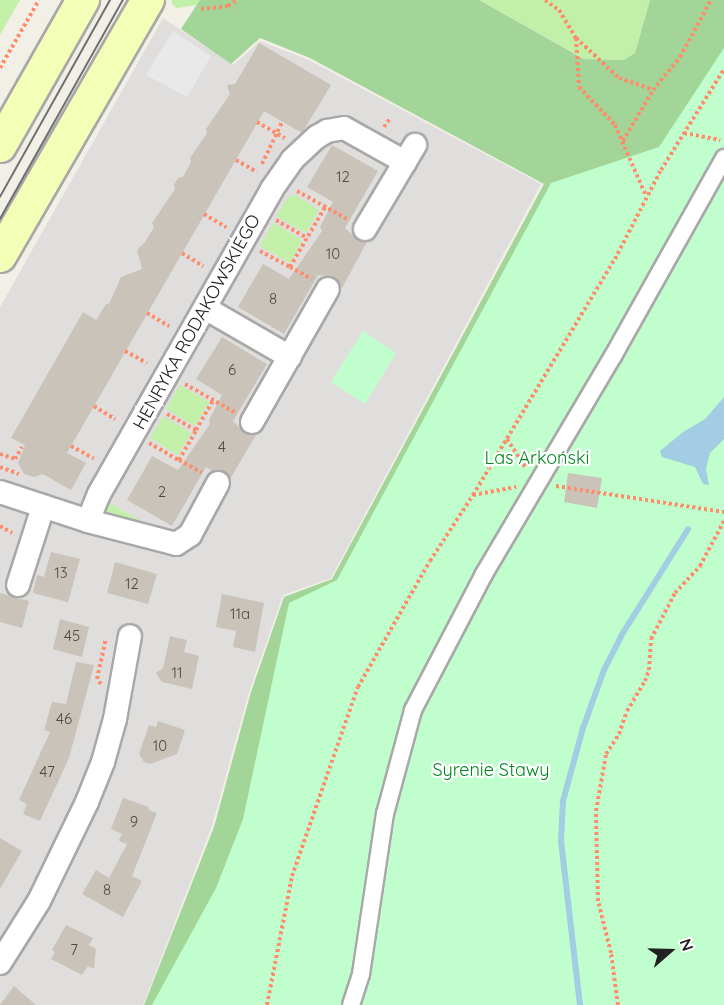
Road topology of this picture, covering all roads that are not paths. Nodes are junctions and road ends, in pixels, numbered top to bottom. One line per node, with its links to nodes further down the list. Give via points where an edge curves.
1 (83, 0): 3 (main road)
2 (148, 0): 6 (main road)
3 (0, 146)
4 (724, 158): 18 (street, via 484,574 413,710 386,814 361,974)
5 (365, 229): 8 (street, HENRYKA RODAKOWSKIEGO, via 410,154 344,128 327,131 282,173 260,210 234,234)
6 (0, 256)
7 (328, 289): 9 (street)
8 (205, 308): 9 (street); 14 (street, HENRYKA RODAKOWSKIEGO, via 99,494)
9 (291, 357): 10 (street)
10 (252, 422)
11 (218, 483): 14 (street, via 190,535 176,544)
12 (0, 492): 13 (street)
13 (43, 507): 14 (street); 15 (street)
14 (88, 521)
15 (18, 585)
16 (130, 636): 17 (street, via 103,762 39,901)
17 (0, 963)
18 (351, 1005)

